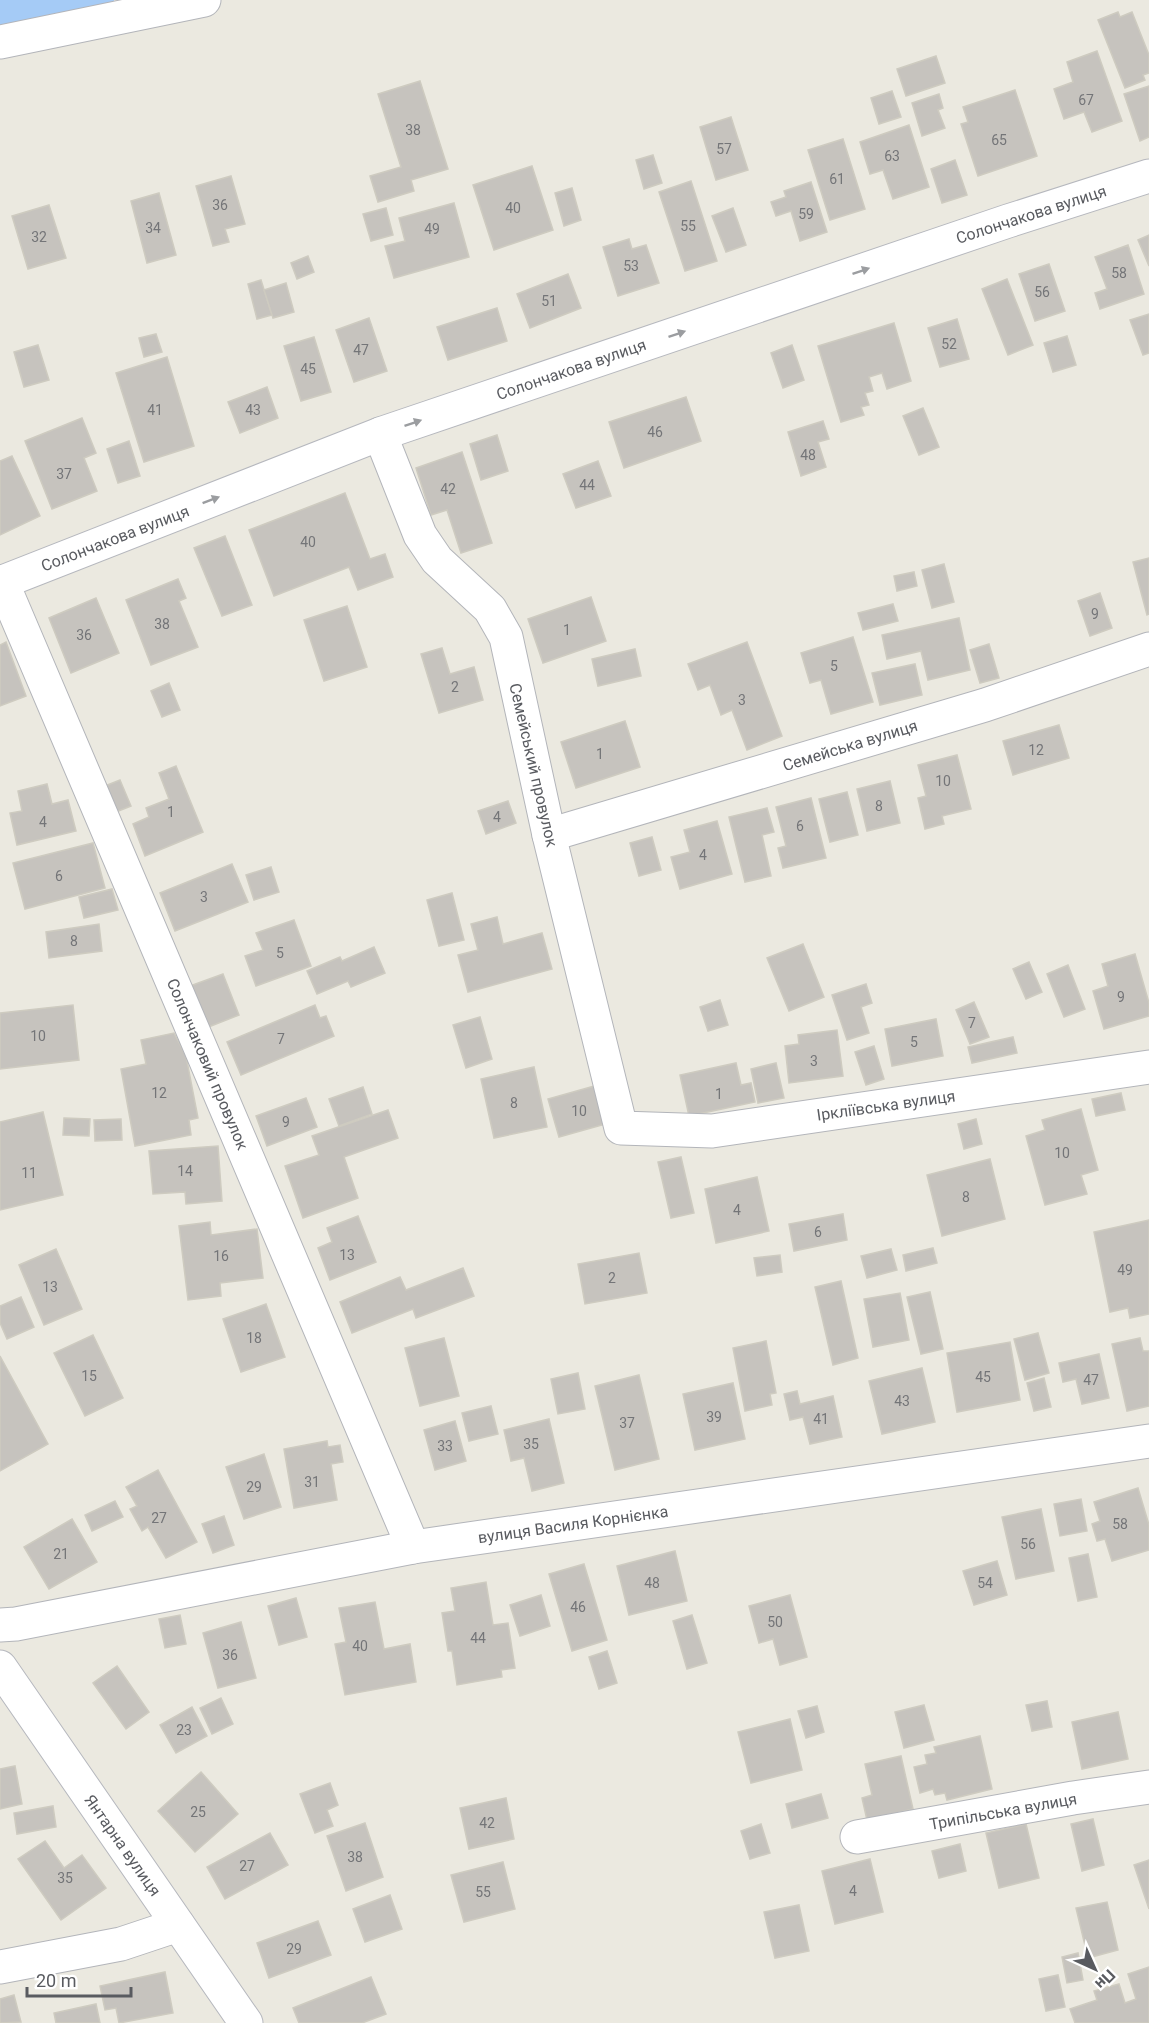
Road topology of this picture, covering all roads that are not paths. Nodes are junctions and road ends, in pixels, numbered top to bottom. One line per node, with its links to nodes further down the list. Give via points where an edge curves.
1 (204, 0): 2 (street)
2 (0, 42)
3 (1149, 176): 4 (street, Солончакова вулиця, one-way to 3)
4 (380, 434): 5 (street, Солончакова вулиця, one-way to 4); 7 (street, Семейський провулок, via 420,535 437,560 490,609 506,637)
5 (1, 583): 11 (street, Солончаковий провулок)
6 (1149, 649): 7 (street, Семейська вулиця, via 985,705)
7 (549, 835): 9 (street, Семейський провулок)
8 (1149, 1067): 9 (street, Іркліївська вулиця, via 712,1131)
9 (621, 1128)
10 (1149, 1441): 11 (street, вулиця Василя Корнієнка)
11 (413, 1547): 12 (street, вулиця Василя Корнієнка)
12 (0, 1624)
13 (0, 1667): 16 (street, Янтарна вулиця)
14 (1149, 1787): 15 (street, Трипільська вулиця)
15 (856, 1837)
16 (178, 1925): 17 (street, via 121,1944); 18 (street, Янтарна вулиця)
17 (0, 1968)
18 (246, 2023)

